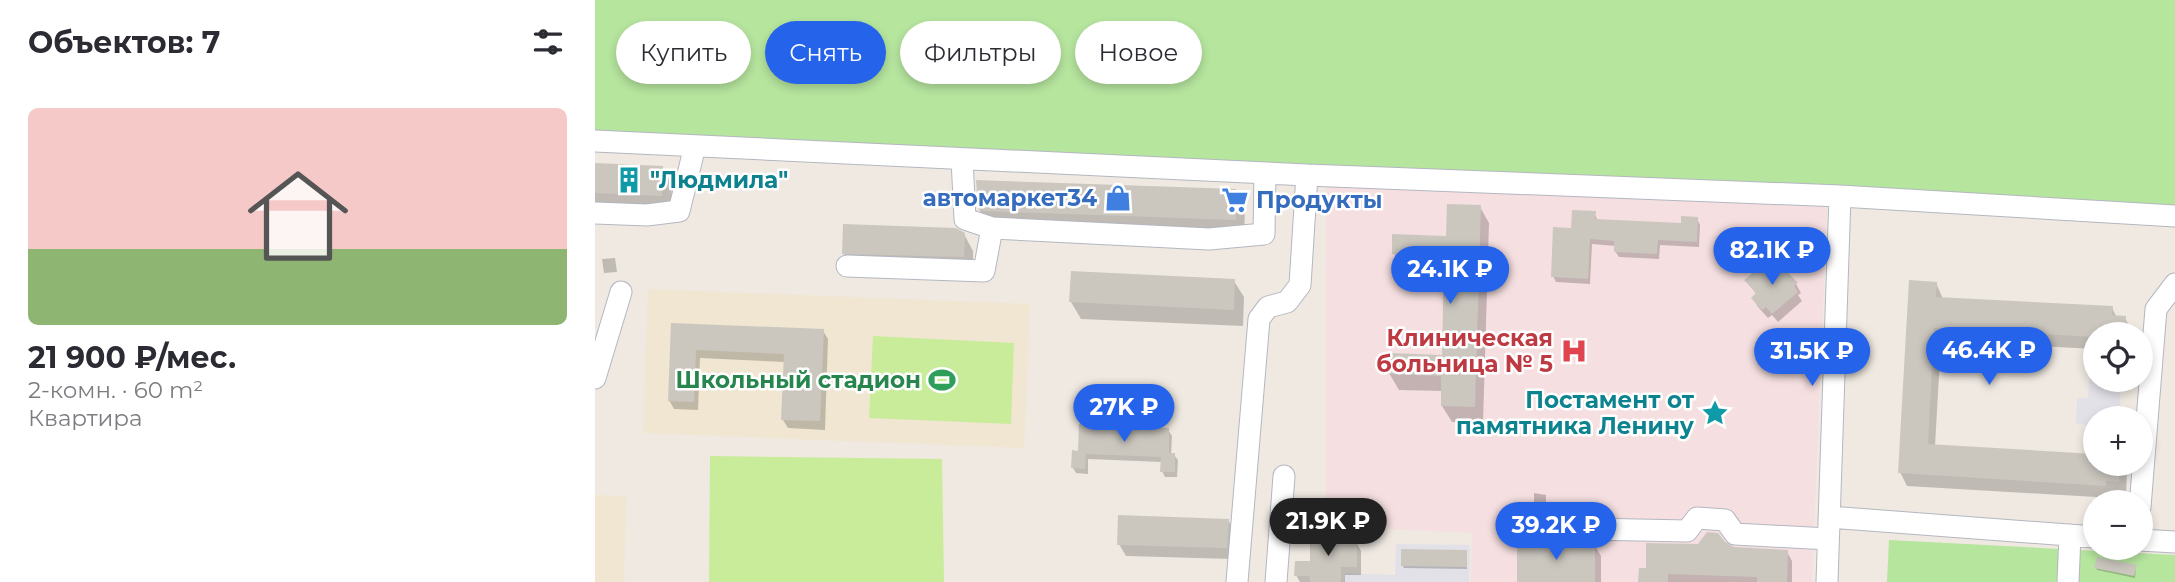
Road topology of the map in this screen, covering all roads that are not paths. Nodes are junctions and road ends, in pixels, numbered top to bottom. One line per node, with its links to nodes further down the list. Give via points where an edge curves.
1 (595, 141): 2 (street)
2 (695, 146): 3 (street); 7 (street, via 679,211)
3 (962, 159): 4 (street); 9 (street, via 965,219)
4 (1265, 173): 5 (street); 9 (street, via 1264,234 1209,239)
5 (1307, 175): 6 (street); 23 (street, via 1300,285 1287,302 1268,307 1259,318)
6 (1840, 196): 8 (street); 16 (street)
7 (595, 213)
8 (2175, 216)
9 (992, 228): 10 (street, via 984,271)
10 (847, 265)
11 (2175, 284): 15 (street, via 2157,309)
12 (621, 292): 13 (street)
13 (595, 378)
14 (1284, 476): 24 (street)
15 (2141, 490)
16 (1829, 517): 18 (street); 20 (street)
17 (1540, 528): 20 (street, via 1687,531 1697,518 1725,520 1735,534)
18 (2070, 535): 19 (street); 26 (street)
19 (2083, 536)
20 (1828, 539): 25 (street)
21 (2153, 541): 22 (street)
22 (2175, 542)
23 (1237, 582)
24 (1276, 582)
25 (1827, 582)
26 (2068, 582)

